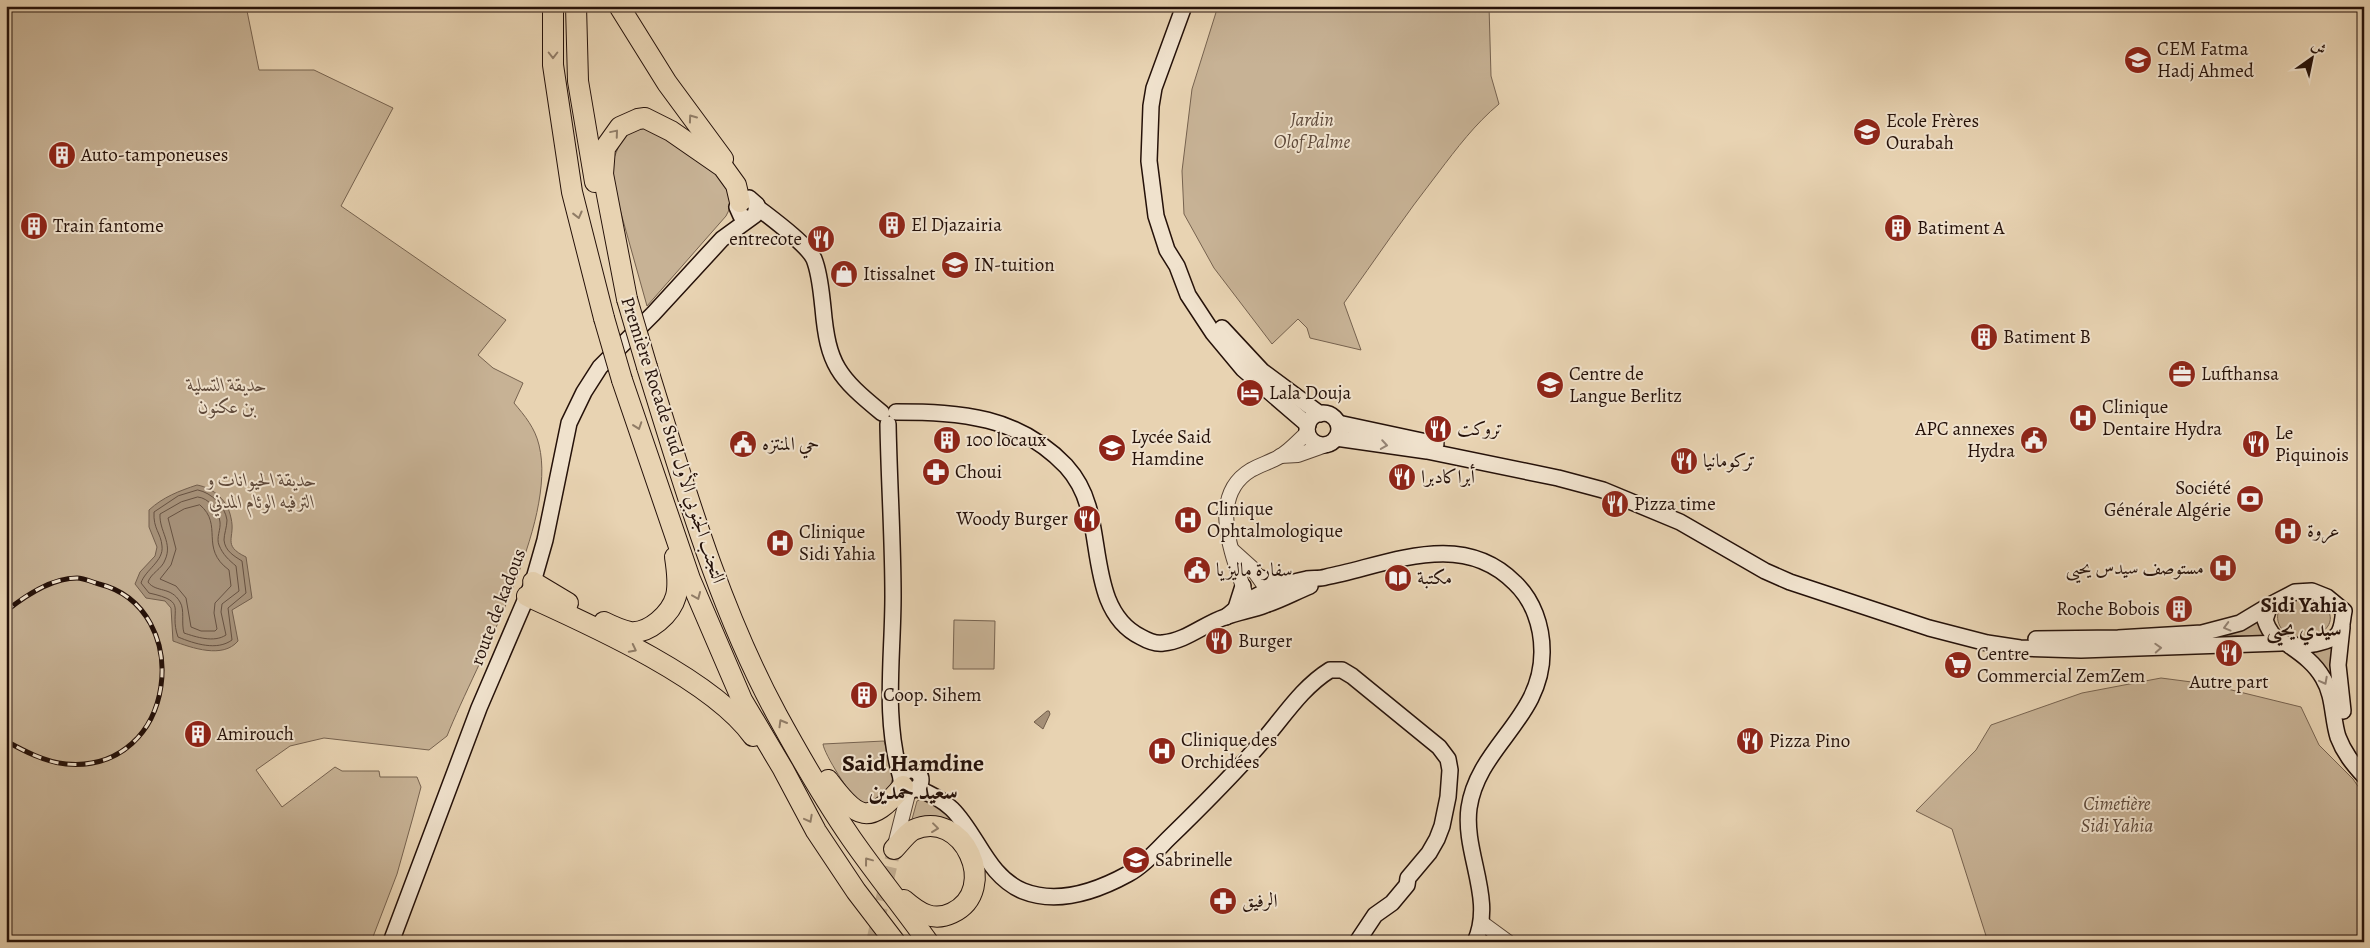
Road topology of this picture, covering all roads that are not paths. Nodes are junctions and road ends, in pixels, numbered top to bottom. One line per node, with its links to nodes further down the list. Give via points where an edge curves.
1 (553, 6): 14 (highway, Première Rocade Sud التجنب الجنوبي الأول, one-way to 14, bridge, via 553,65 572,192 622,380)
2 (576, 6): 7 (highway, Première Rocade Sud التجنب الجنوبي الأول, via 578,81 596,191)
3 (619, 6): 6 (highway, one-way to 3)
4 (1184, 6): 11 (main road, via 1154,88 1151,106 1149,161 1159,225 1188,295 1213,333 1248,374)
5 (1193, 6): 8 (main road, via 1164,88 1159,124 1159,166 1164,208 1199,296 1223,330 1262,371)
6 (748, 209): 7 (highway, one-way to 6, via 603,166 606,148 620,127 638,118 646,118 671,130 723,167); 9 (main road, via 785,229 813,257 834,363 847,384); 17 (main road, route de kadous, via 600,367 584,392 569,423 545,540)
7 (627, 299): 23 (highway, Première Rocade Sud التجنب الجنوبي الأول, one-way to 7, bridge, via 738,632 702,542)
8 (1320, 414): 10 (main road, via 1330,415); 11 (main road, via 1312,419)
9 (888, 416): 19 (main road, via 931,412 990,419 1031,437 1066,467 1088,505 1108,600 1122,622 1137,635 1163,643 1187,636); 26 (main road, via 893,575 888,699 895,746)
10 (1338, 423): 12 (main road, via 1339,430); 20 (main road, one-way to 10, via 2240,623 2202,633 2073,639 1979,634 1783,569 1675,510 1606,483)
11 (1308, 428): 12 (main road, via 1315,442); 13 (street)
12 (1332, 441): 13 (street, via 1298,455); 22 (main road, one-way to 22, via 1427,451 1603,490 1680,522 1790,582 1929,628 1987,643 2020,648 2081,650)
13 (1280, 456): 15 (street, via 1250,470 1231,492 1227,534)
14 (654, 473): 17 (highway, via 677,579 675,597 657,622 644,631 630,632); 27 (highway, Première Rocade Sud التجنب الجنوبي الأول, one-way to 27, via 690,579 742,700)
15 (1231, 550): 18 (street, via 1252,568); 19 (street)
16 (1325, 578): 18 (main road); 18 (main road, via 1309,578); 30 (main road, via 1416,555 1469,556 1497,568 1521,588 1530,601 1542,648 1538,685 1524,712 1484,766 1469,810)
17 (530, 589): 27 (highway, one-way to 27, via 565,614 656,661 716,700 747,728 780,781); 31 (main road, route de kadous, via 479,708)
18 (1268, 590): 19 (main road)
19 (1241, 604)
20 (2270, 605): 21 (main road, via 2295,592 2312,591 2327,597 2344,611); 22 (main road, via 2265,620 2274,638)
21 (2342, 626): 22 (main road, via 2336,636 2326,641); 24 (main road, via 2338,665 2340,699 2348,735)
22 (2286, 645): 25 (main road, one-way to 25, via 2310,661 2324,678 2338,737 2349,759)
23 (796, 747): 26 (highway, via 811,759 847,804 859,813 869,813 886,806); 29 (highway, Première Rocade Sud التجنب الجنوبي الأول, one-way to 23, via 851,838)
24 (2364, 762)
25 (2364, 776)
26 (910, 782): 28 (street); 34 (main road, via 952,809 990,864 1012,885 1030,894 1052,898 1084,892 1130,874 1220,788 1310,685 1330,670 1342,670 1439,747 1448,759 1450,778 1437,839 1408,878 1408,885 1392,903 1375,915)
27 (798, 798): 32 (highway, Première Rocade Sud التجنب الجنوبي الأول, one-way to 32, via 856,891)
28 (894, 849): 29 (highway, one-way to 29, via 912,831 936,827 959,838 970,854 976,874 964,905 946,916 935,917 918,911)
29 (889, 888): 33 (highway, Première Rocade Sud التجنب الجنوبي الأول)
30 (1482, 923): 35 (main road); 36 (street)
31 (391, 942)
32 (895, 942)
33 (928, 942)
34 (1357, 942)
35 (1475, 942)
36 (1508, 942)

